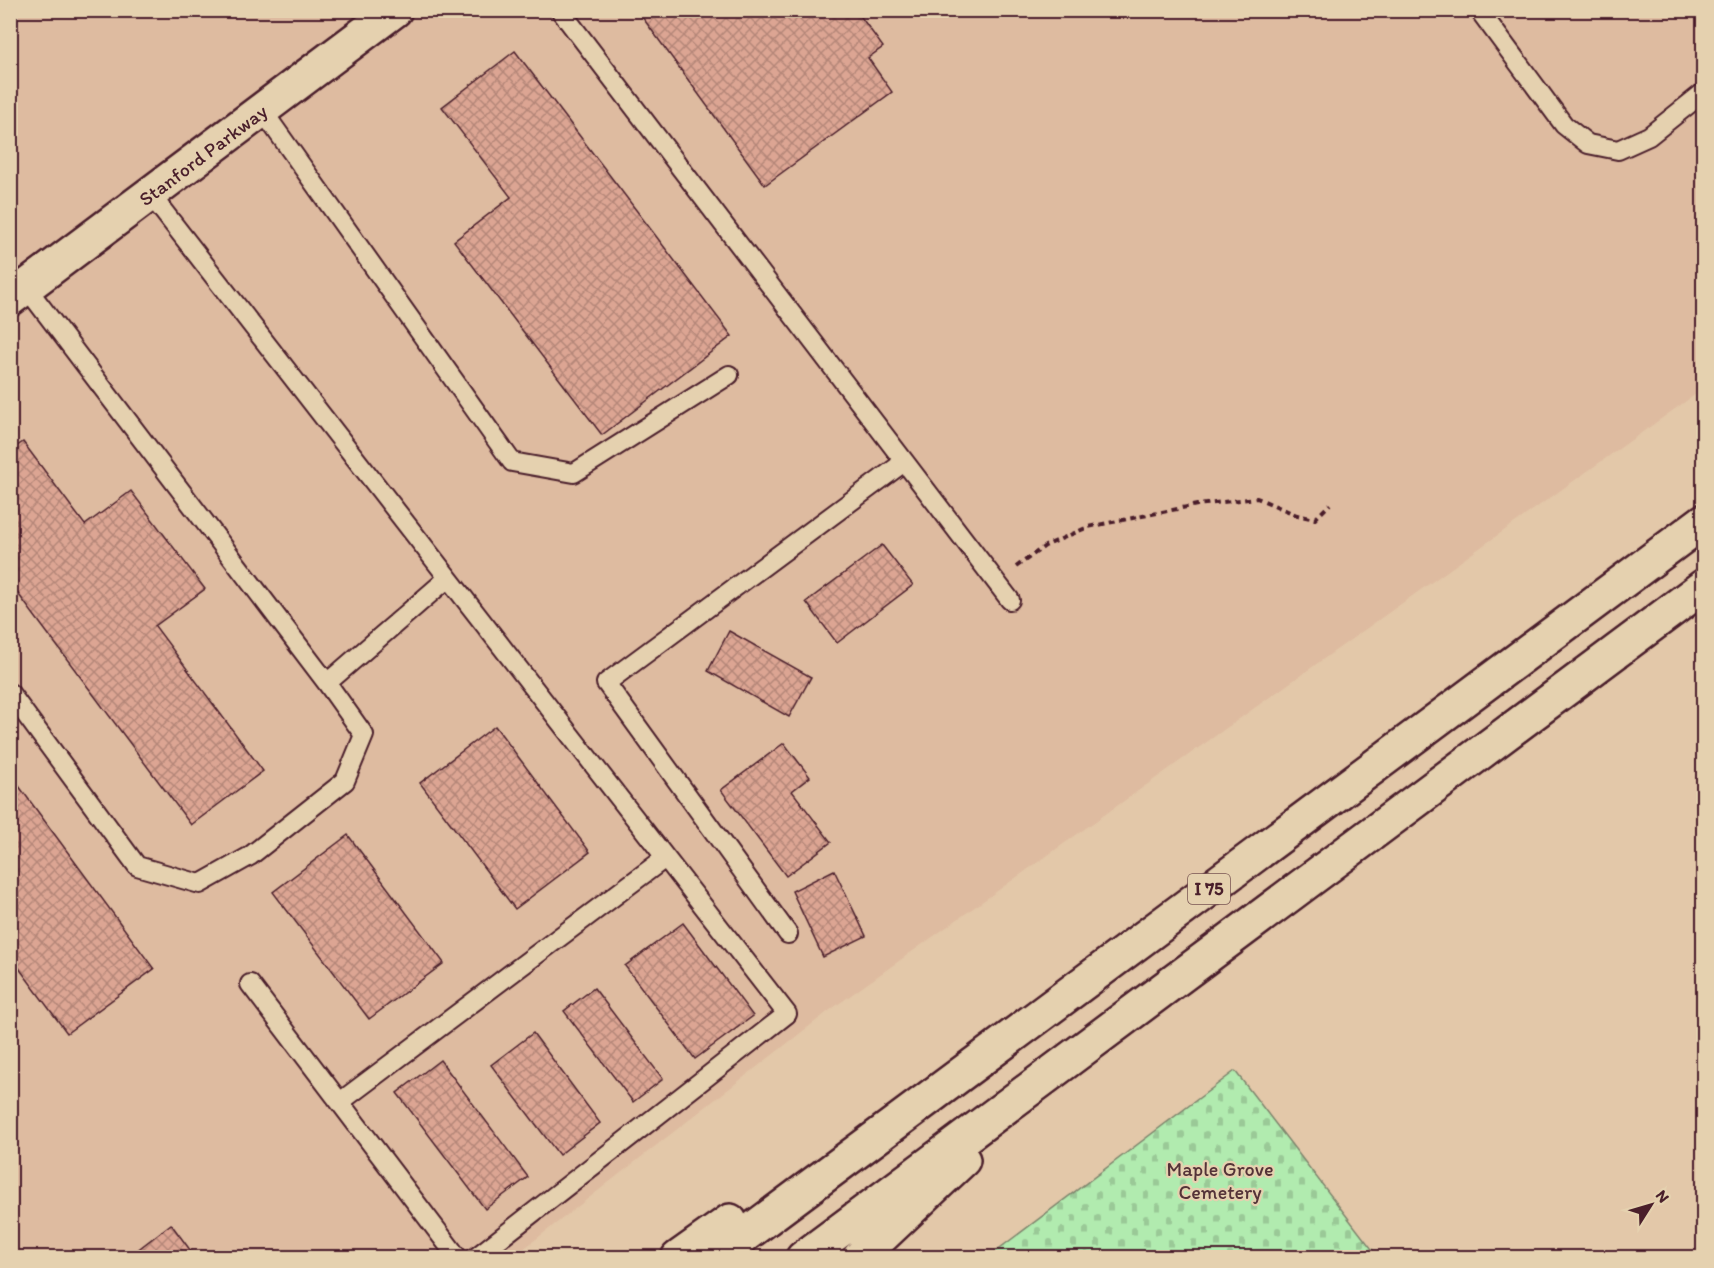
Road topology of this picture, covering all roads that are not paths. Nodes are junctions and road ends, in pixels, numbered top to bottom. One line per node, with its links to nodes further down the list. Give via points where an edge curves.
1 (395, 10): 5 (main road, Stanford Parkway)
2 (560, 10): 9 (lane)
3 (1479, 10): 4 (lane, via 1564,125 1587,144 1618,150 1649,136)
4 (1704, 92)
5 (262, 110): 6 (main road, Stanford Parkway); 8 (lane, via 512,462 574,473)
6 (150, 194): 7 (main road, Stanford Parkway); 11 (lane)
7 (18, 293): 14 (lane)
8 (729, 375)
9 (904, 462): 13 (lane); 17 (lane, via 606,683)
10 (1704, 520): 20 (main road, I 75)
11 (448, 578): 14 (lane); 16 (lane)
12 (1704, 586): 19 (main road, I 75)
13 (1010, 600)
14 (327, 683): 15 (lane, via 363,735 345,781 250,856 200,884 137,866)
15 (10, 693)
16 (665, 858): 21 (lane); 23 (lane, via 787,1014)
17 (788, 934)
18 (250, 984): 21 (lane)
19 (1048, 1075): 26 (main road, I 75); 27 (main road)
20 (947, 1084): 24 (main road, via 811,1163); 25 (main road, I 75)
21 (340, 1102): 22 (lane)
22 (458, 1257)
23 (475, 1257)
24 (678, 1257)
25 (714, 1257)
26 (803, 1257)
27 (859, 1257)

